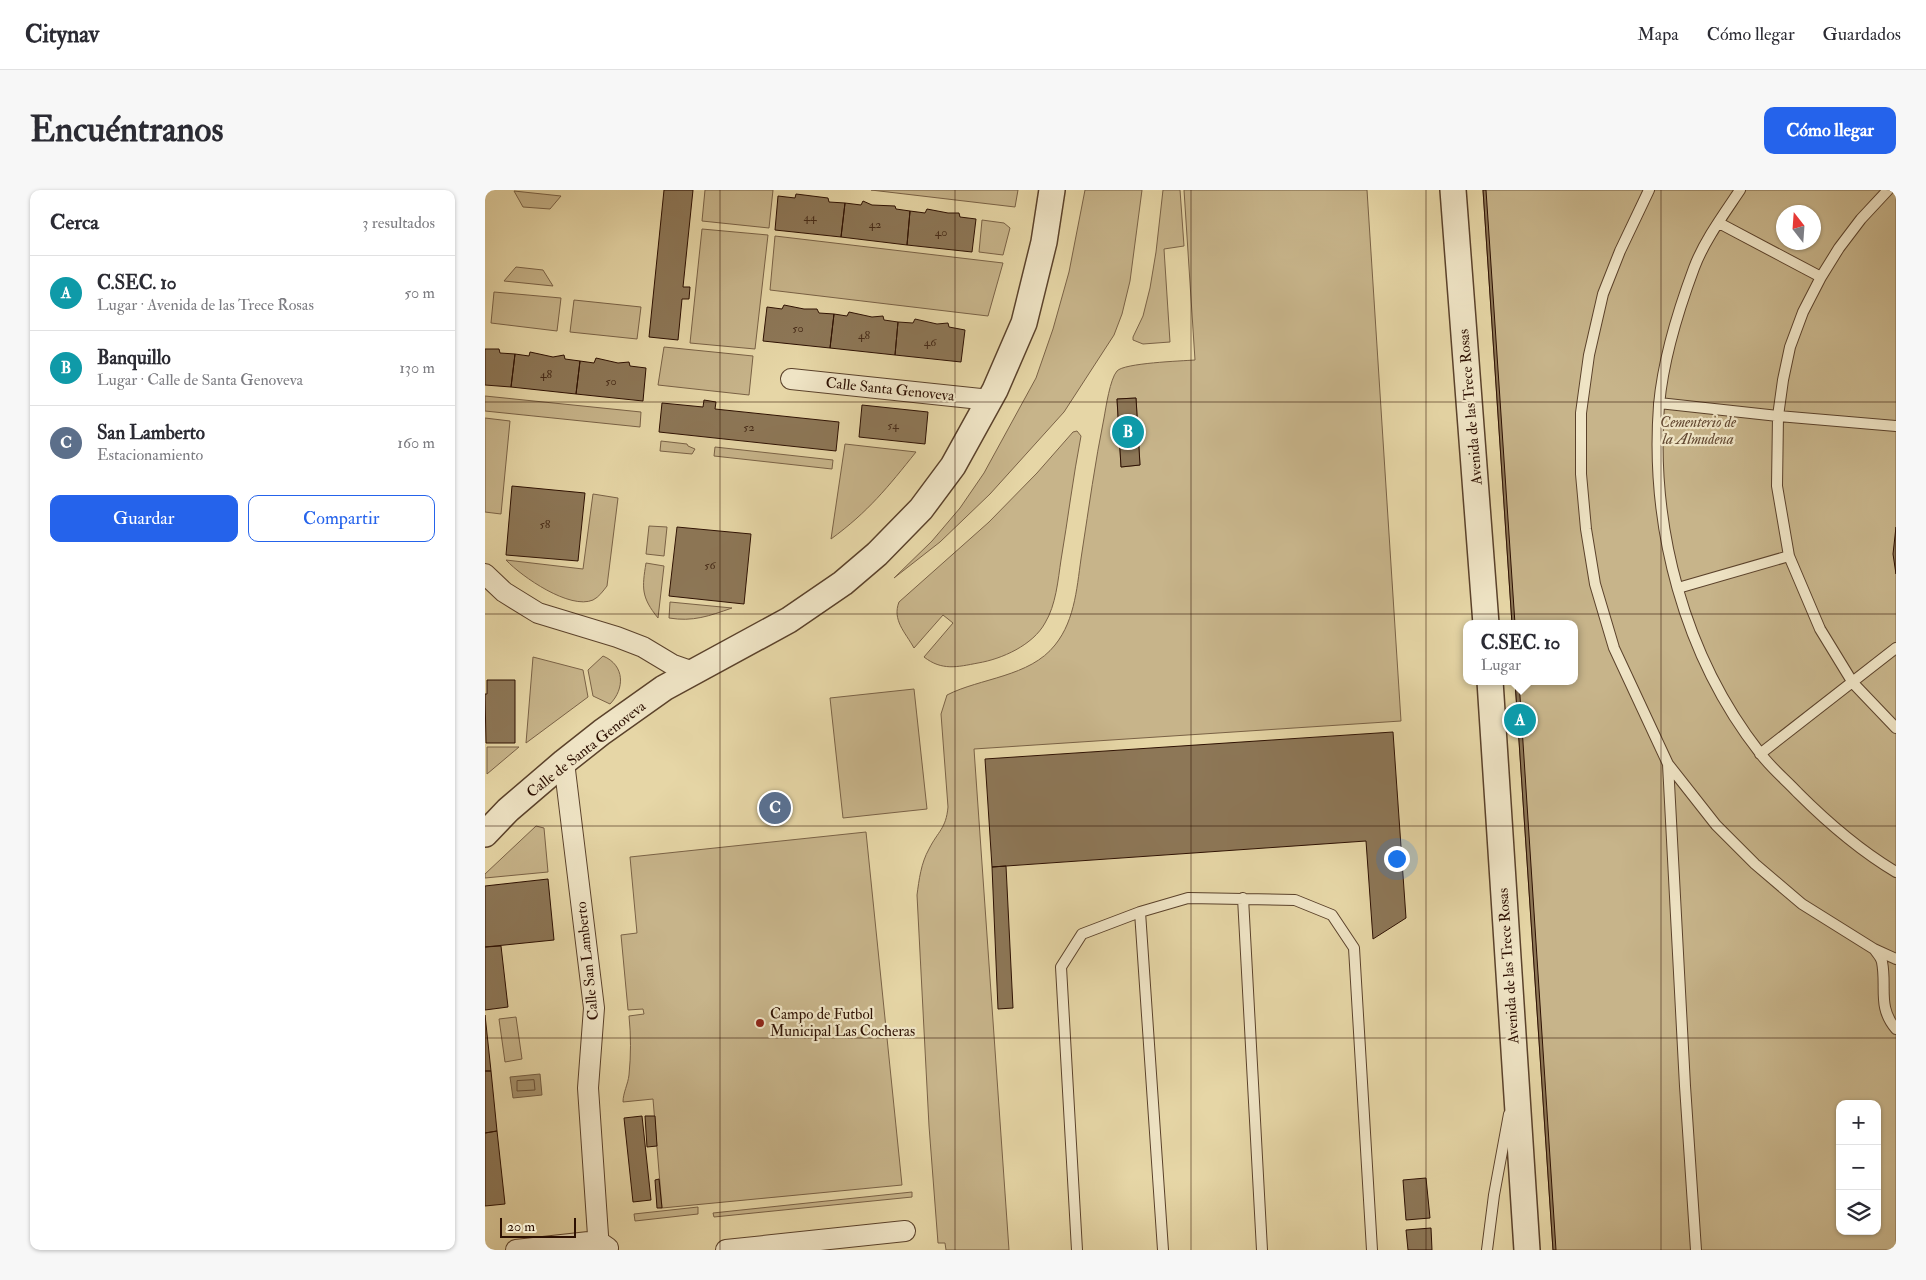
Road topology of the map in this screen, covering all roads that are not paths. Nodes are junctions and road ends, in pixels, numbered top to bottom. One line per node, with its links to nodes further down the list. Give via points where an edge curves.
1 (1052, 190): 9 (street, Calle de Santa Genoveva, via 1044,242 1023,323)
2 (1453, 190): 16 (street, Avenida de las Trece Rosas)
3 (1649, 190): 24 (lane, via 1603,294 1589,355 1581,412 1581,474 1595,584 1614,648)
4 (1740, 190): 6 (lane)
5 (1888, 190): 7 (lane, via 1861,219)
6 (1719, 222): 7 (lane); 10 (lane, via 1695,266 1673,334)
7 (1821, 278): 11 (lane, via 1790,347)
8 (791, 379): 9 (street, Calle Santa Genoveva)
9 (990, 400): 18 (street, Calle de Santa Genoveva, via 953,466 921,509 877,554 843,583 789,620)
10 (1659, 403): 11 (lane); 15 (lane, via 1659,484 1668,552)
11 (1778, 416): 12 (lane); 13 (lane, via 1777,486)
12 (1896, 426)
13 (1789, 556): 15 (lane); 19 (lane, via 1820,629)
14 (485, 574): 18 (street, via 504,592 538,614 617,637)
15 (1678, 588): 22 (lane, via 1706,666 1733,715)
16 (1487, 620)
17 (1896, 648): 19 (lane)
18 (693, 672): 23 (street, Calle de Santa Genoveva, via 664,688)
19 (1853, 683): 21 (lane); 22 (lane)
20 (1490, 685): 32 (street, Avenida de las Trece Rosas)
21 (1896, 728)
22 (1760, 754): 26 (lane, via 1829,824)
23 (564, 762): 25 (street, Calle de Santa Genoveva); 34 (street, Calle San Lamberto, via 594,1008 588,1088)
24 (1668, 764): 29 (lane, via 1716,825 1755,864 1802,904); 43 (lane)
25 (485, 834)
26 (1896, 872)
27 (1243, 898): 28 (lane, via 1189,898); 39 (lane); 40 (lane, via 1295,900 1332,915 1354,948)
28 (1140, 912): 37 (lane, via 1082,934 1061,968); 38 (lane)
29 (1874, 948): 30 (lane); 31 (lane, via 1882,960 1883,1000 1889,1020)
30 (1896, 959)
31 (1896, 1029)
32 (1515, 1076): 41 (lane, via 1493,1195); 42 (street, Avenida de las Trece Rosas)
33 (905, 1231): 36 (street)
34 (603, 1247): 35 (street)
35 (516, 1250)
36 (726, 1250)
37 (1077, 1250)
38 (1163, 1250)
39 (1262, 1250)
40 (1372, 1250)
41 (1487, 1250)
42 (1527, 1250)
43 (1696, 1250)

